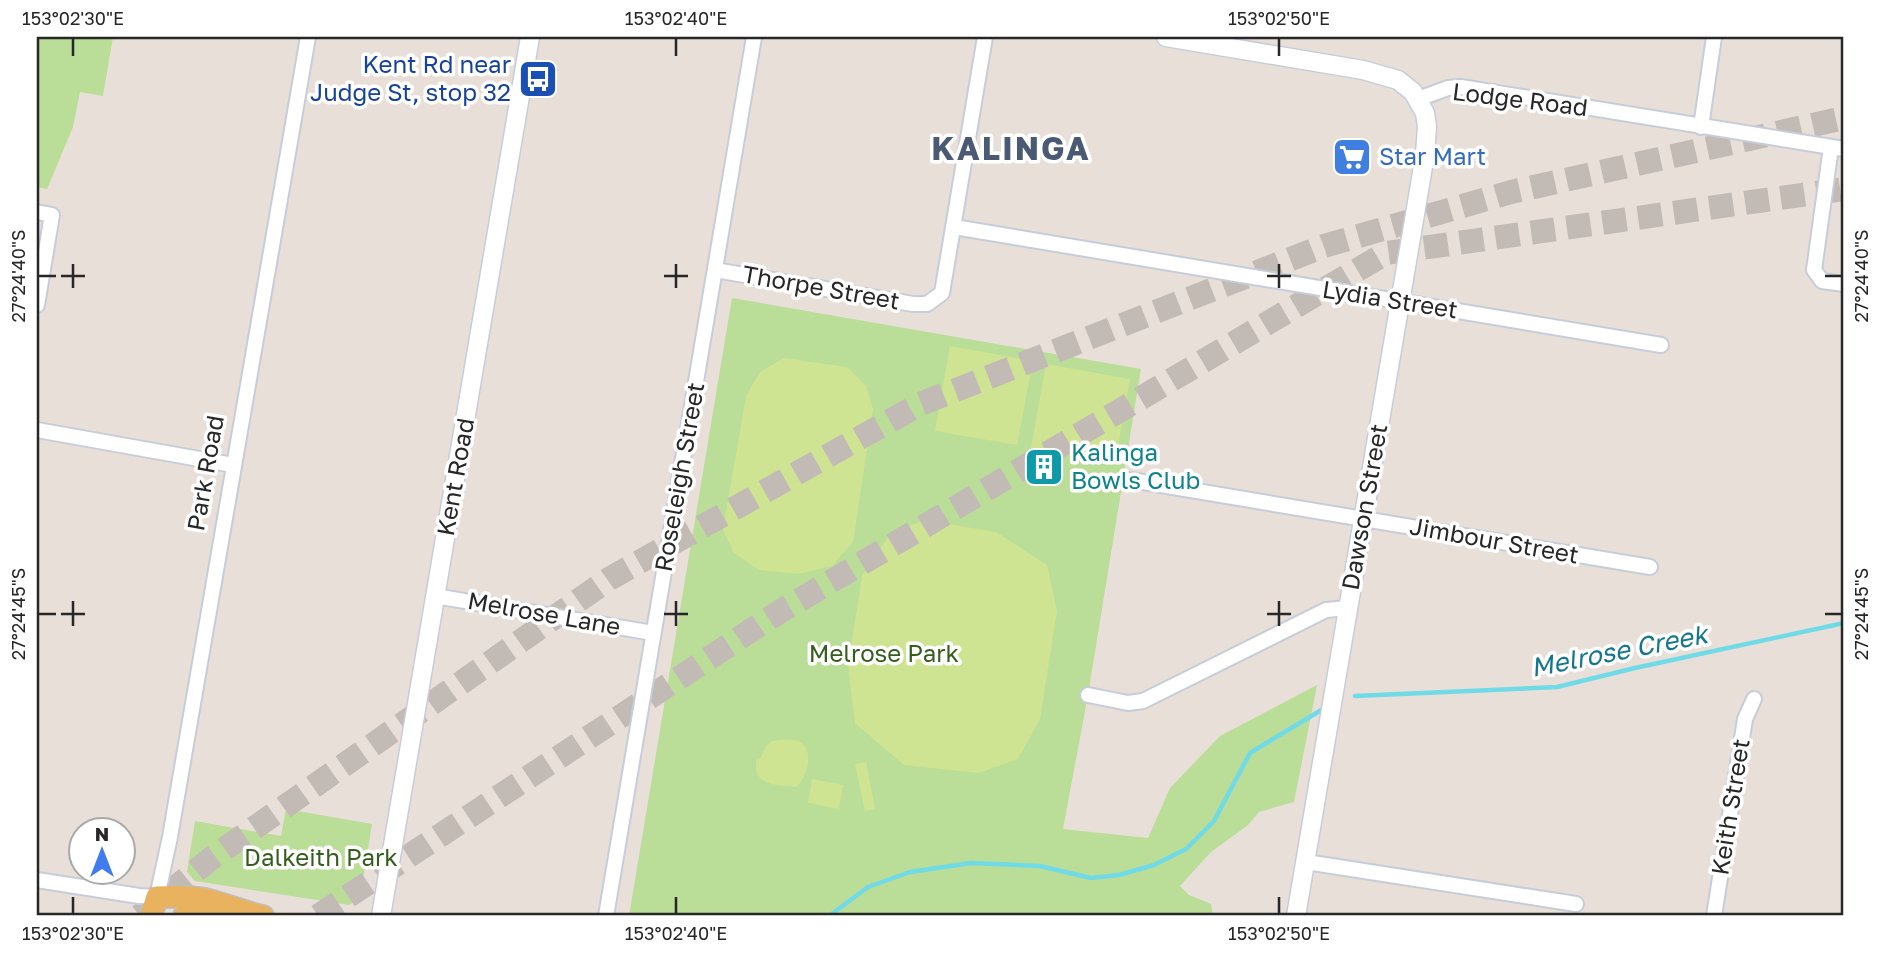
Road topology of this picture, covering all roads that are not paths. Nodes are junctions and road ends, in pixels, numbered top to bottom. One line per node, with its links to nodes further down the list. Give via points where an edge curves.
1 (308, 37): 18 (street, Park Road)
2 (530, 37): 22 (street, Kent Road)
3 (754, 37): 12 (street, Roseleigh Street)
4 (985, 37): 11 (street)
5 (1172, 37): 7 (street, Lodge Road, via 1363,70 1398,80)
6 (1714, 37): 8 (street)
7 (1418, 99): 8 (street, Lodge Road, via 1461,87); 14 (street, Dawson Street, via 1427,126 1425,155)
8 (1700, 127): 9 (street, Lodge Road)
9 (1838, 148): 13 (street, via 1814,270 1822,281)
10 (37, 212): 15 (street, via 52,215)
11 (954, 227): 12 (street, Thorpe Street, via 942,293 927,304); 14 (street, Lydia Street)
12 (715, 270): 24 (street, Roseleigh Street)
13 (1844, 284)
14 (1399, 302): 16 (street, Lydia Street); 20 (street, Dawson Street)
15 (37, 305)
16 (1661, 345)
17 (37, 430): 18 (street)
18 (233, 465): 30 (street, Park Road)
19 (1131, 480): 20 (street, Jimbour Street)
20 (1363, 519): 21 (street, Jimbour Street); 23 (street, Dawson Street)
21 (1650, 567)
22 (435, 596): 24 (street, Melrose Lane); 33 (street, Kent Road)
23 (1348, 608): 25 (street, via 1317,614 1149,699 1128,702); 27 (street, Dawson Street)
24 (653, 633): 34 (street, Roseleigh Street)
25 (1088, 695)
26 (1754, 699): 36 (street, Keith Street, via 1745,719)
27 (1306, 862): 29 (street); 35 (street, Dawson Street)
28 (37, 880): 30 (street, via 139,896)
29 (1576, 904)
30 (154, 907): 31 (main road, via 201,898)
31 (254, 915): 32 (main road)
32 (184, 916)
33 (381, 916)
34 (606, 916)
35 (1296, 916)
36 (1714, 916)

